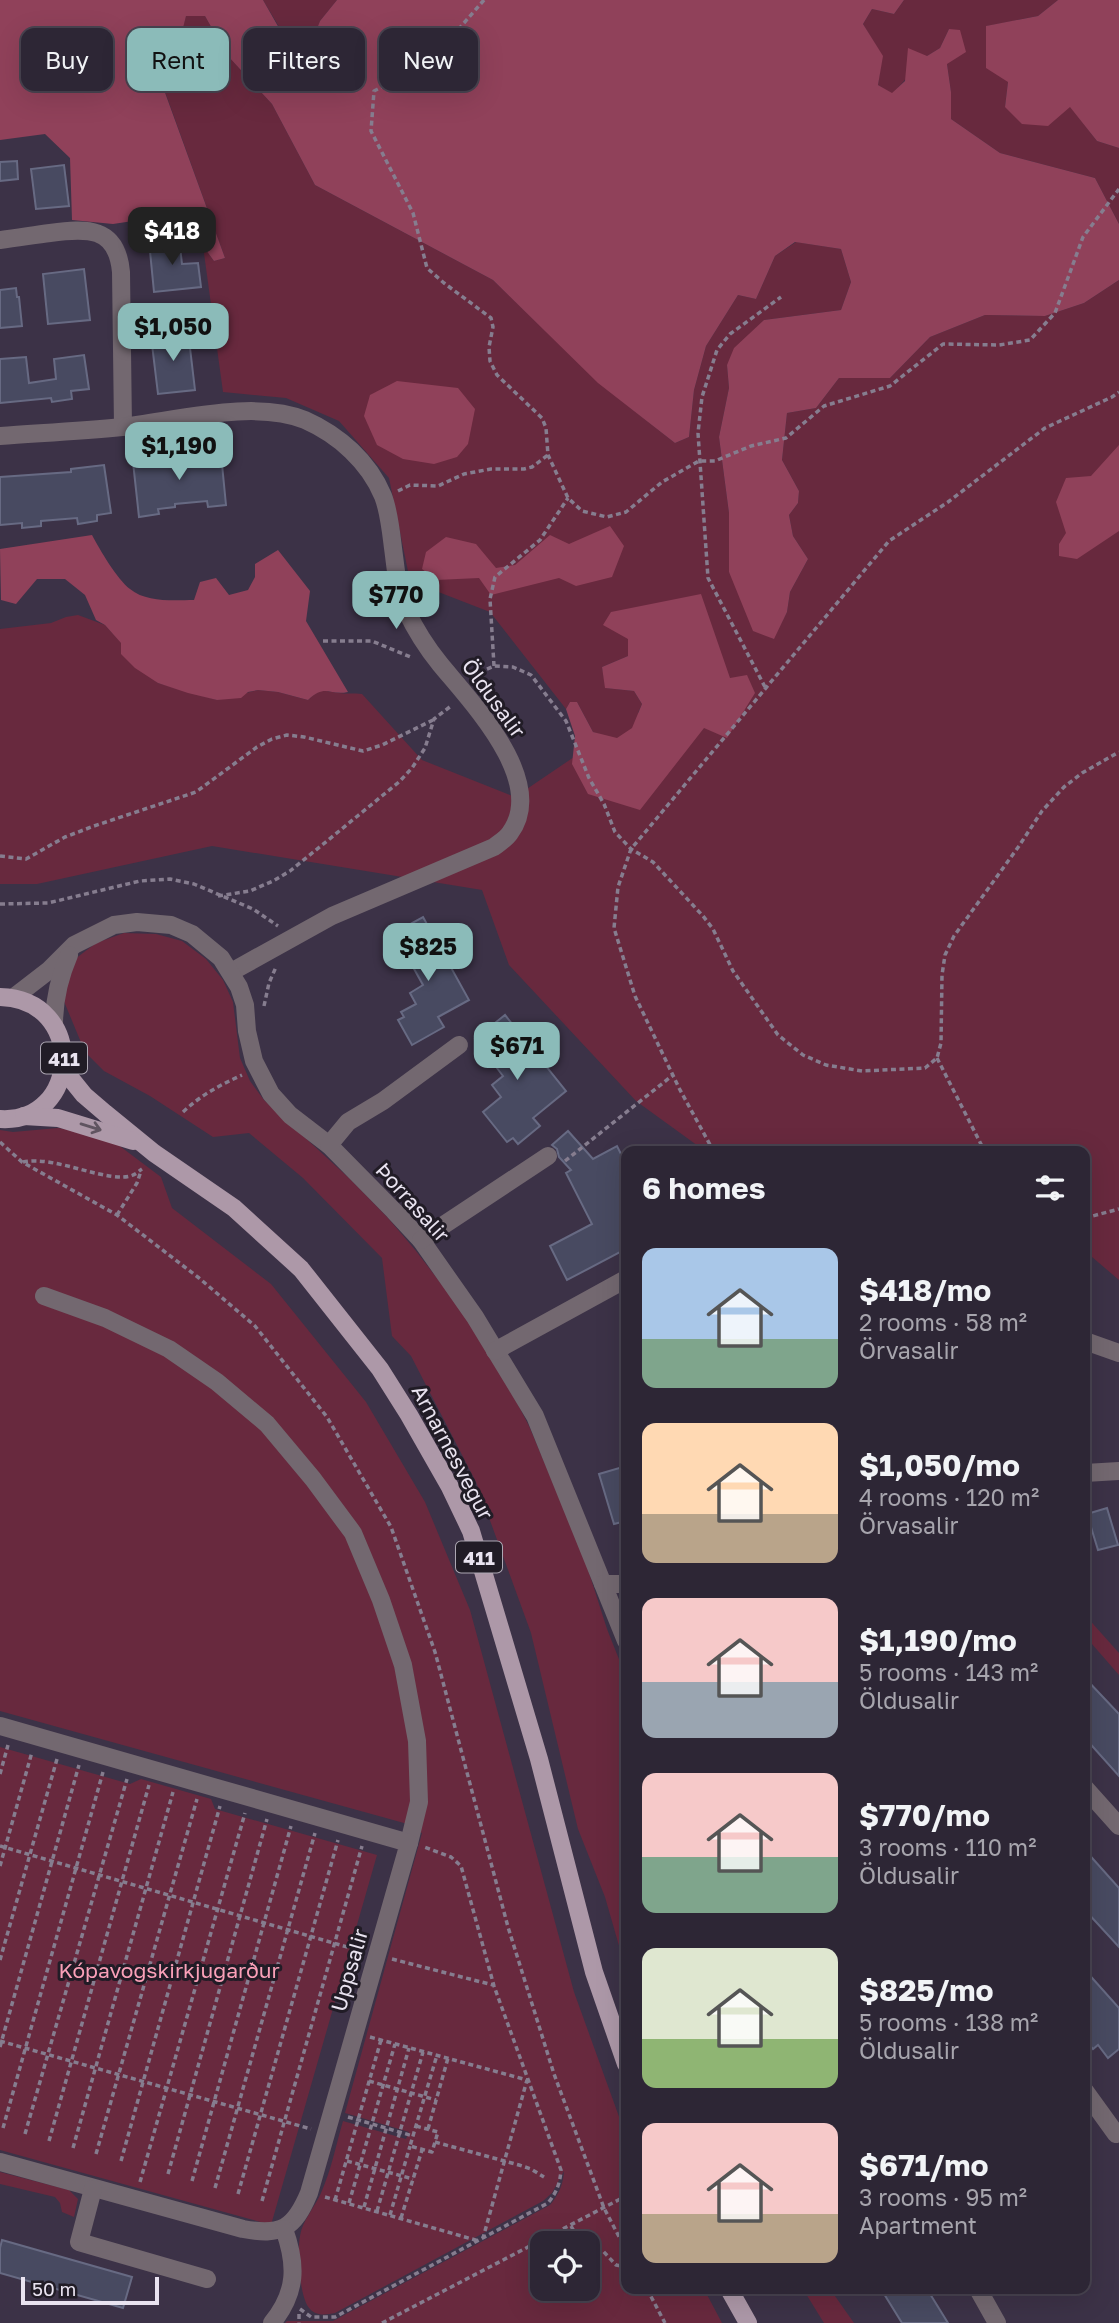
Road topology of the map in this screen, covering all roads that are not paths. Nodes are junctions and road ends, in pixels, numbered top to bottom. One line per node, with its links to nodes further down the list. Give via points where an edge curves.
1 (0, 240): 2 (street, via 80,229 97,233 112,244 121,272)
2 (123, 427): 3 (street, Öldusalir); 5 (street, Öldusalir, via 215,414 281,413 306,420 350,448 369,469 384,498 397,586 406,609 439,662 506,750 519,784 518,815 509,834 494,847 332,916)
3 (0, 436)
4 (74, 945): 5 (street, Þorrasalir, via 114,925 171,925 209,947); 6 (street, Þorrasalir, via 48,971); 7 (street, via 55,995)
5 (231, 971): 12 (street, Þorrasalir, via 245,1005 254,1062 271,1094)
6 (6, 998): 7 (main road, 411, via 35,1006)
7 (54, 1025): 9 (main road, 411, via 61,1039)
8 (459, 1045): 12 (street, via 388,1107 348,1122)
9 (63, 1069): 10 (main road, 411, via 50,1097); 13 (main road, Arnarnesvegur / 411, via 84,1095)
10 (24, 1116): 11 (main road, 411); 13 (main road, Arnarnesvegur / 411, one-way to 13, via 58,1118 90,1127)
11 (0, 1119)
12 (329, 1145): 15 (street, Þorrasalir)
13 (153, 1153): 30 (main road, Arnarnesvegur / 411, via 234,1208 301,1269 380,1369 450,1487 471,1531 539,1759 594,1972)
14 (555, 1159): 15 (street)
15 (421, 1240): 19 (street, Þorrasalir)
16 (621, 1282): 19 (street)
17 (44, 1296): 29 (street, Uppsalir, via 105,1318 169,1349 217,1382 267,1424 353,1533 403,1665 417,1741 419,1802)
18 (1090, 1343): 20 (street)
19 (495, 1351): 23 (street, Þorrasalir, via 535,1416)
20 (1119, 1353)
21 (1119, 1471): 22 (street)
22 (1090, 1473)
23 (603, 1584): 24 (street); 25 (street, Þorrasalir)
24 (621, 1584)
25 (621, 1629)
26 (6, 1728): 29 (street)
27 (1090, 1794): 28 (street)
28 (1119, 1826)
29 (409, 1843): 35 (street, Uppsalir, via 309,2193 302,2210)
30 (621, 2050)
31 (1090, 2098): 32 (street)
32 (1116, 2134)
33 (0, 2162): 34 (street)
34 (93, 2189): 35 (street, via 243,2229); 36 (street, via 79,2242)
35 (284, 2230): 39 (street, via 291,2249 291,2290)
36 (207, 2278)
37 (732, 2294): 40 (main road)
38 (981, 2294): 41 (street)
39 (272, 2323)
40 (748, 2323)
41 (997, 2323)

